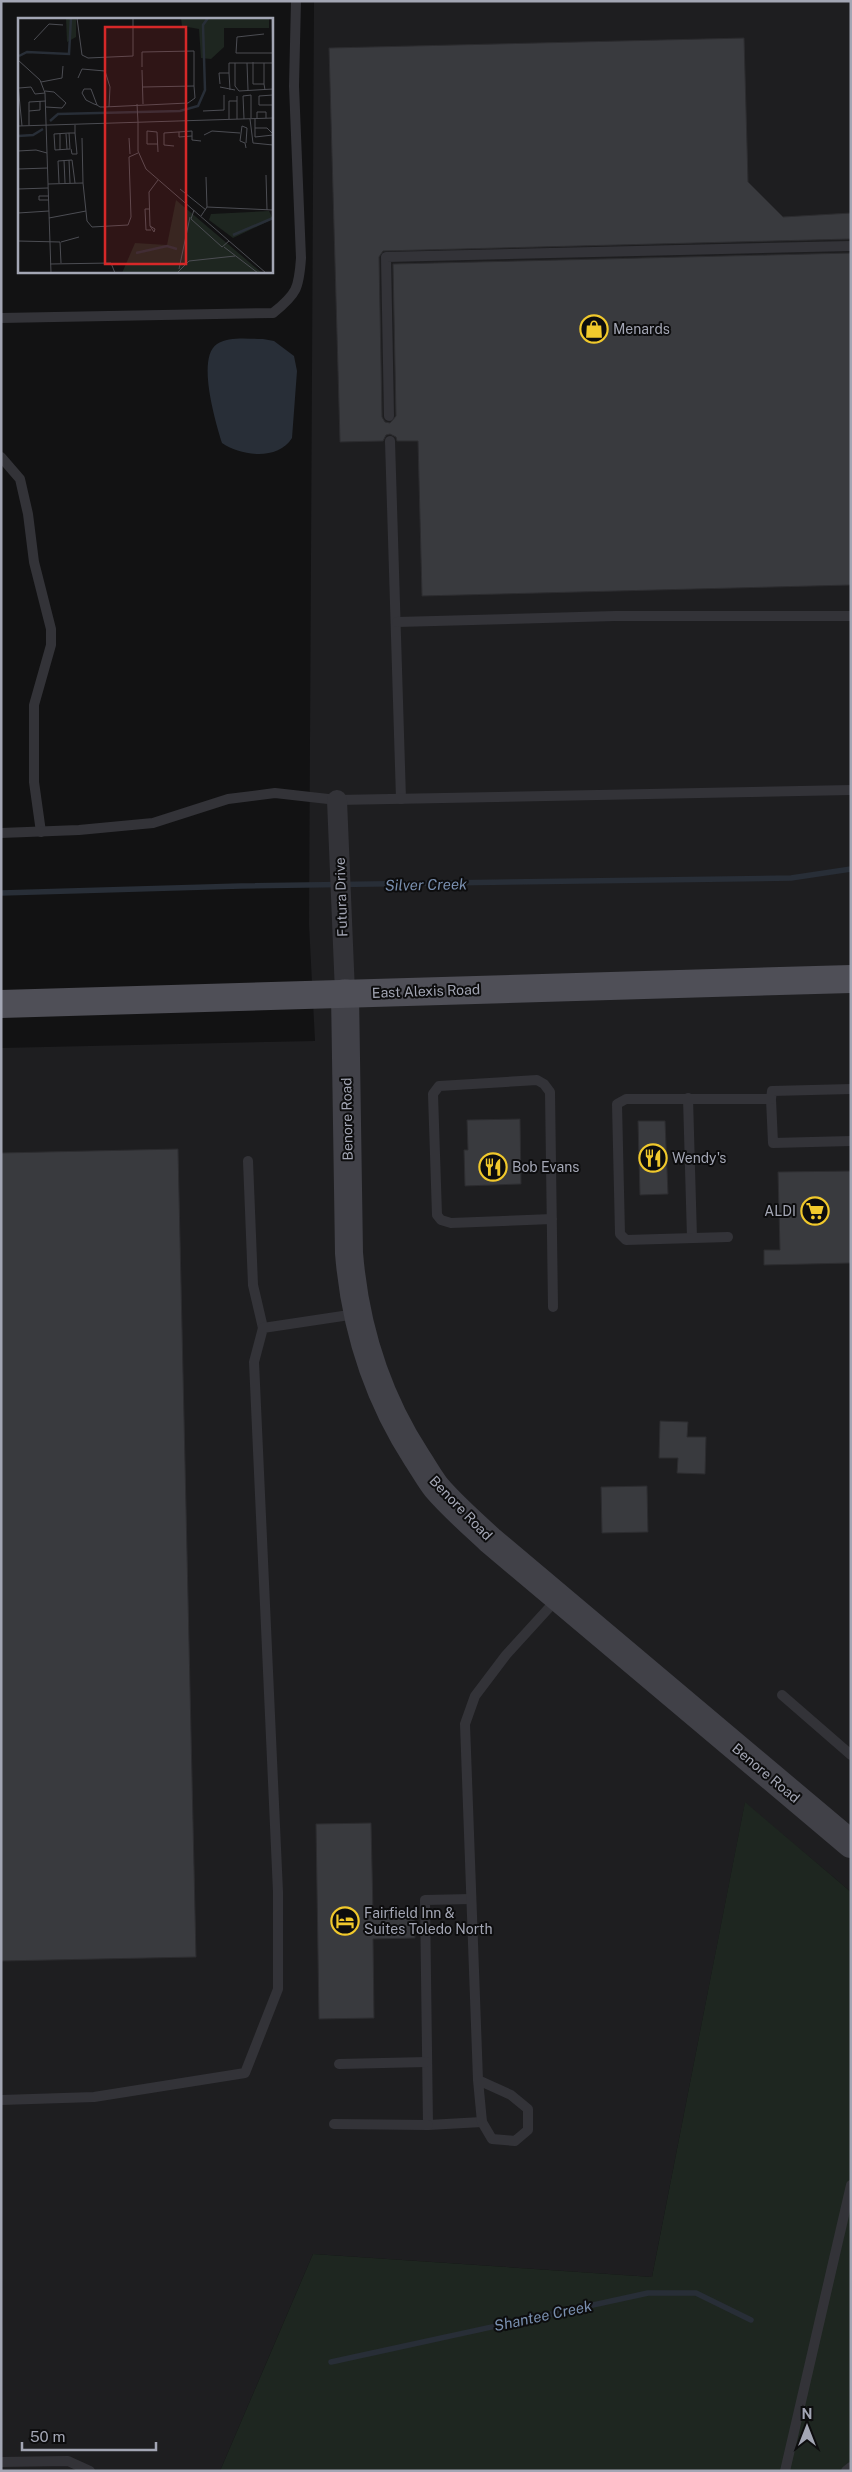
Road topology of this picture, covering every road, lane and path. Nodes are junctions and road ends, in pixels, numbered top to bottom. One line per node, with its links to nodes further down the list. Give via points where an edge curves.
1 (296, 1): 3 (lane, via 294,86 301,258 299,285 291,299 273,313)
2 (851, 246): 4 (lane, via 386,257)
3 (1, 318)
4 (389, 416)
5 (390, 441): 8 (lane)
6 (1, 457): 12 (lane, via 20,479 34,562 51,629 51,645 34,705 34,782)
7 (851, 616): 8 (lane, via 623,616)
8 (397, 622): 10 (lane)
9 (851, 790): 10 (lane)
10 (401, 799): 11 (lane)
11 (336, 800): 12 (lane, via 275,793 228,799 153,823); 15 (street, Futura Drive)
12 (41, 832): 13 (lane)
13 (1, 833)
14 (851, 979): 15 (main road, East Alexis Road)
15 (345, 994): 16 (main road, East Alexis Road); 26 (main road, Benore Road, via 349,1253)
16 (1, 1004)
17 (851, 1089): 19 (lane, via 772,1091)
18 (688, 1098): 19 (lane); 24 (lane); 24 (lane, via 626,1099 617,1104 620,1234 626,1240)
19 (772, 1099): 20 (lane, via 773,1142)
20 (851, 1140)
21 (248, 1162): 27 (lane, via 253,1285)
22 (552, 1219): 22 (lane, via 550,1092 544,1084 537,1080 439,1086 433,1094 437,1215 441,1220 451,1223); 25 (lane)
23 (728, 1237): 24 (lane)
24 (692, 1238)
25 (553, 1307)
26 (356, 1314): 27 (lane); 28 (main road, Benore Road, via 373,1372 390,1412 435,1486 490,1540)
27 (263, 1328): 36 (lane, via 254,1362 278,1892 278,1988 245,2073 94,2097)
28 (558, 1599): 31 (main road, Benore Road); 32 (lane, via 475,1696 465,1724)
29 (782, 1695): 30 (lane)
30 (851, 1755)
31 (851, 1844)
32 (471, 1899): 33 (lane, via 425,1900); 35 (lane)
33 (427, 2062): 34 (lane); 39 (lane)
34 (338, 2064)
35 (478, 2080): 37 (lane); 37 (lane, via 511,2095 528,2110 528,2130 516,2141 492,2139)
36 (1, 2100)
37 (482, 2122): 39 (lane)
38 (334, 2124): 39 (lane)
39 (428, 2125)
40 (851, 2185): 44 (lane)
41 (1, 2462): 43 (lane, via 68,2461)
42 (851, 2467): 45 (lane)
43 (90, 2471)
44 (785, 2471)
45 (846, 2471)

